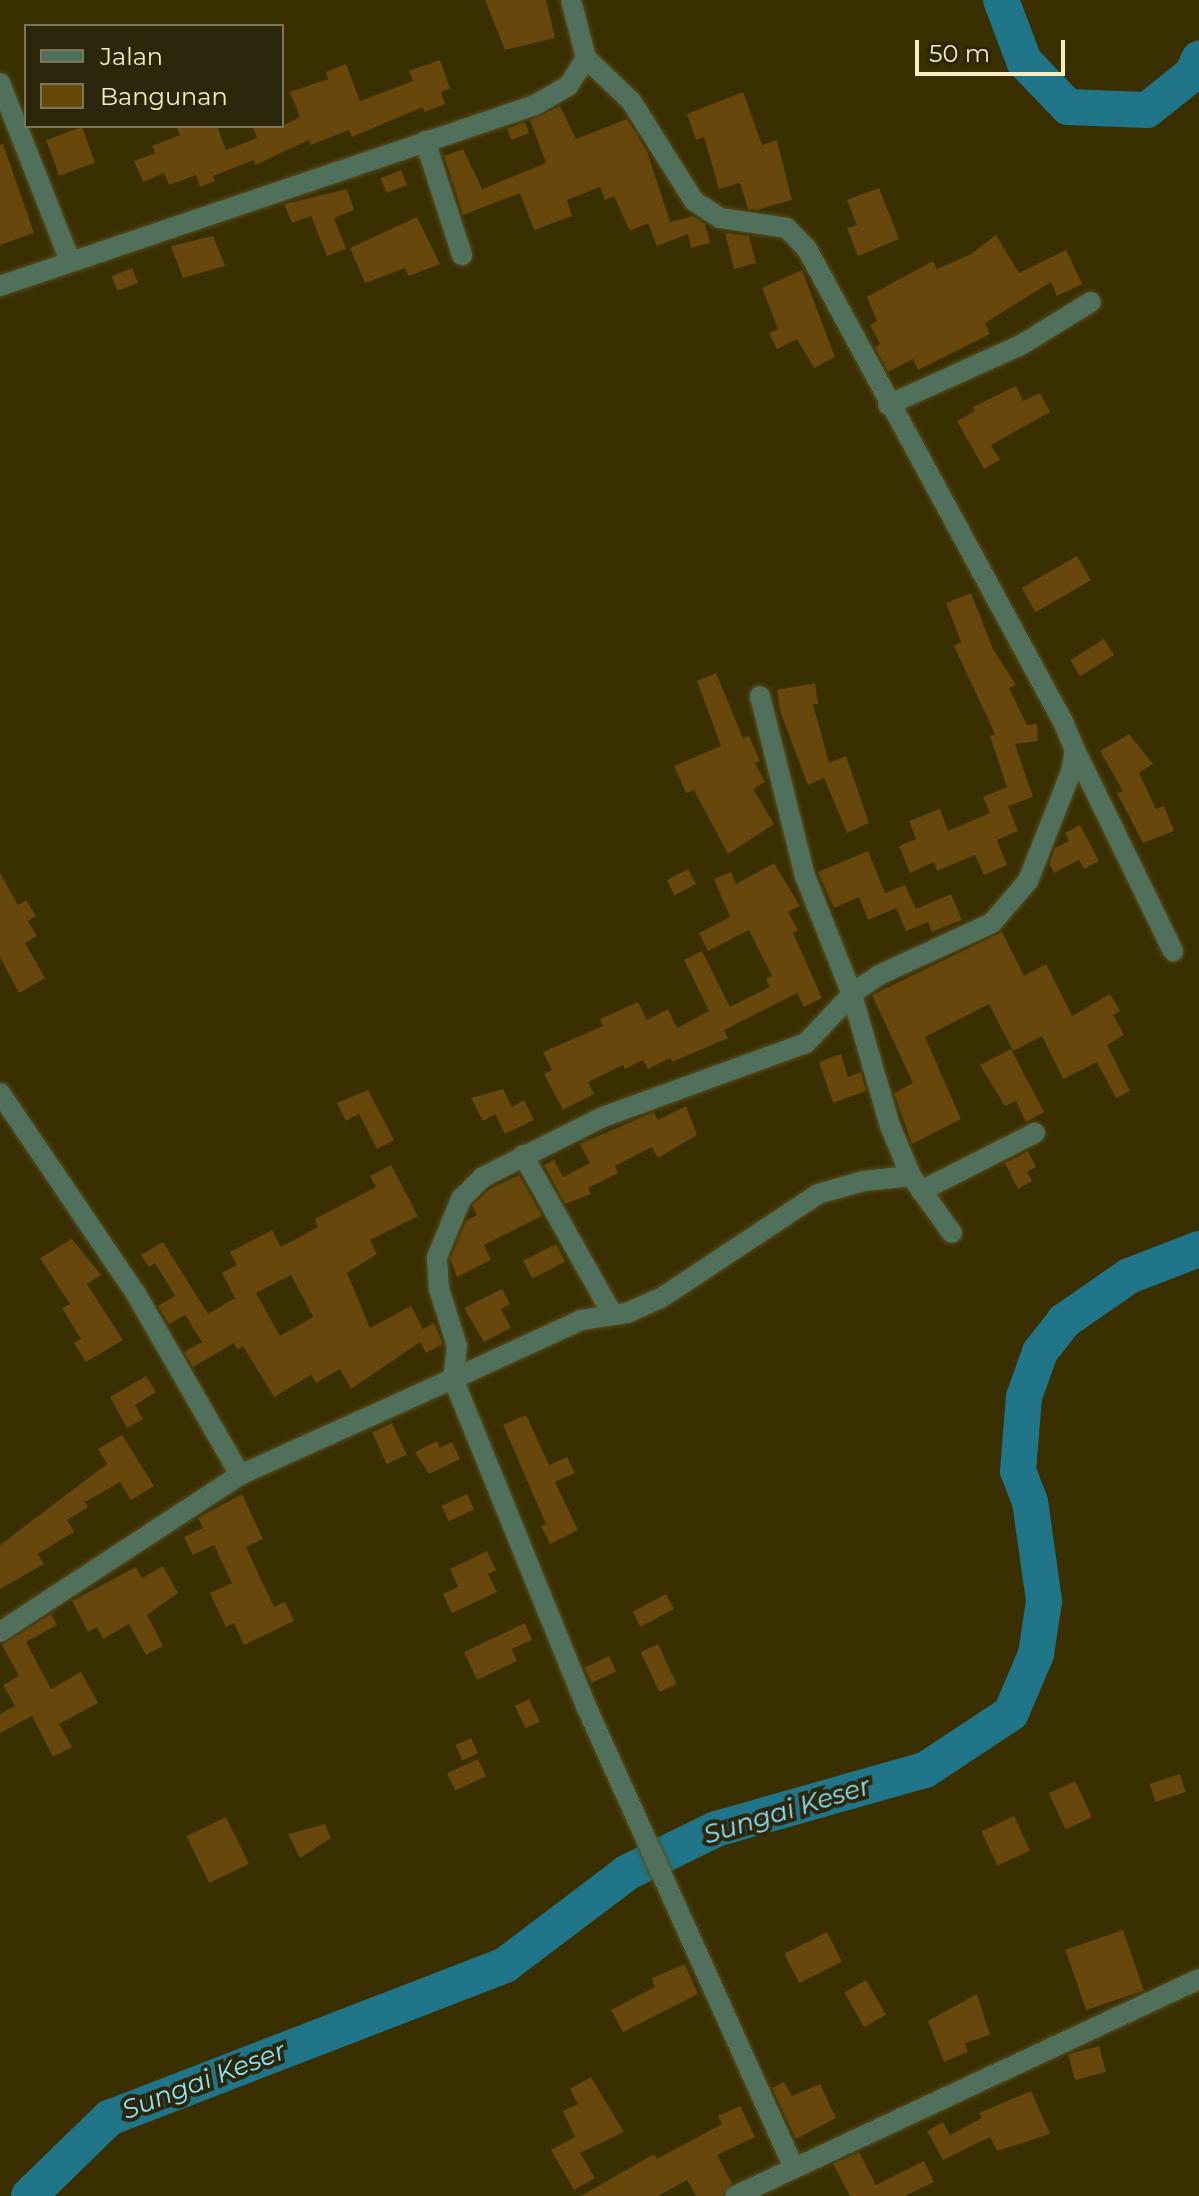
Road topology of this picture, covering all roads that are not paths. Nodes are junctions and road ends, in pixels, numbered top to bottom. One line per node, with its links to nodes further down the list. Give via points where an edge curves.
1 (571, 0): 2 (street)
2 (586, 58): 4 (street, via 569,85 555,95); 9 (street, via 631,101 686,192 705,210 720,218 775,224 797,235)
3 (0, 83): 6 (street)
4 (425, 141): 5 (street); 6 (street)
5 (462, 255)
6 (70, 261): 7 (street)
7 (0, 286)
8 (1091, 302): 9 (street, via 1021,345)
9 (888, 405): 11 (street, via 964,532)
10 (760, 696): 13 (street, via 805,876)
11 (1075, 750): 12 (street); 13 (street, via 1028,881 1009,910 992,923 879,975)
12 (1173, 951)
13 (852, 995): 16 (street, via 806,1043 603,1117); 17 (street, via 890,1126)
14 (0, 1093): 21 (street, via 136,1294)
15 (1035, 1133): 17 (street)
16 (523, 1155): 19 (street); 20 (street, via 483,1177 461,1199 445,1227 437,1257 439,1289 457,1346)
17 (916, 1183): 18 (street); 19 (street, via 864,1181 818,1194 782,1213 670,1293 638,1309)
18 (952, 1233)
19 (611, 1312): 20 (street, via 581,1320)
20 (453, 1379): 21 (street); 24 (street, via 633,1811)
21 (240, 1475): 22 (street)
22 (0, 1632)
23 (1199, 1979): 24 (street)
24 (794, 2168): 25 (street)
25 (735, 2196)

